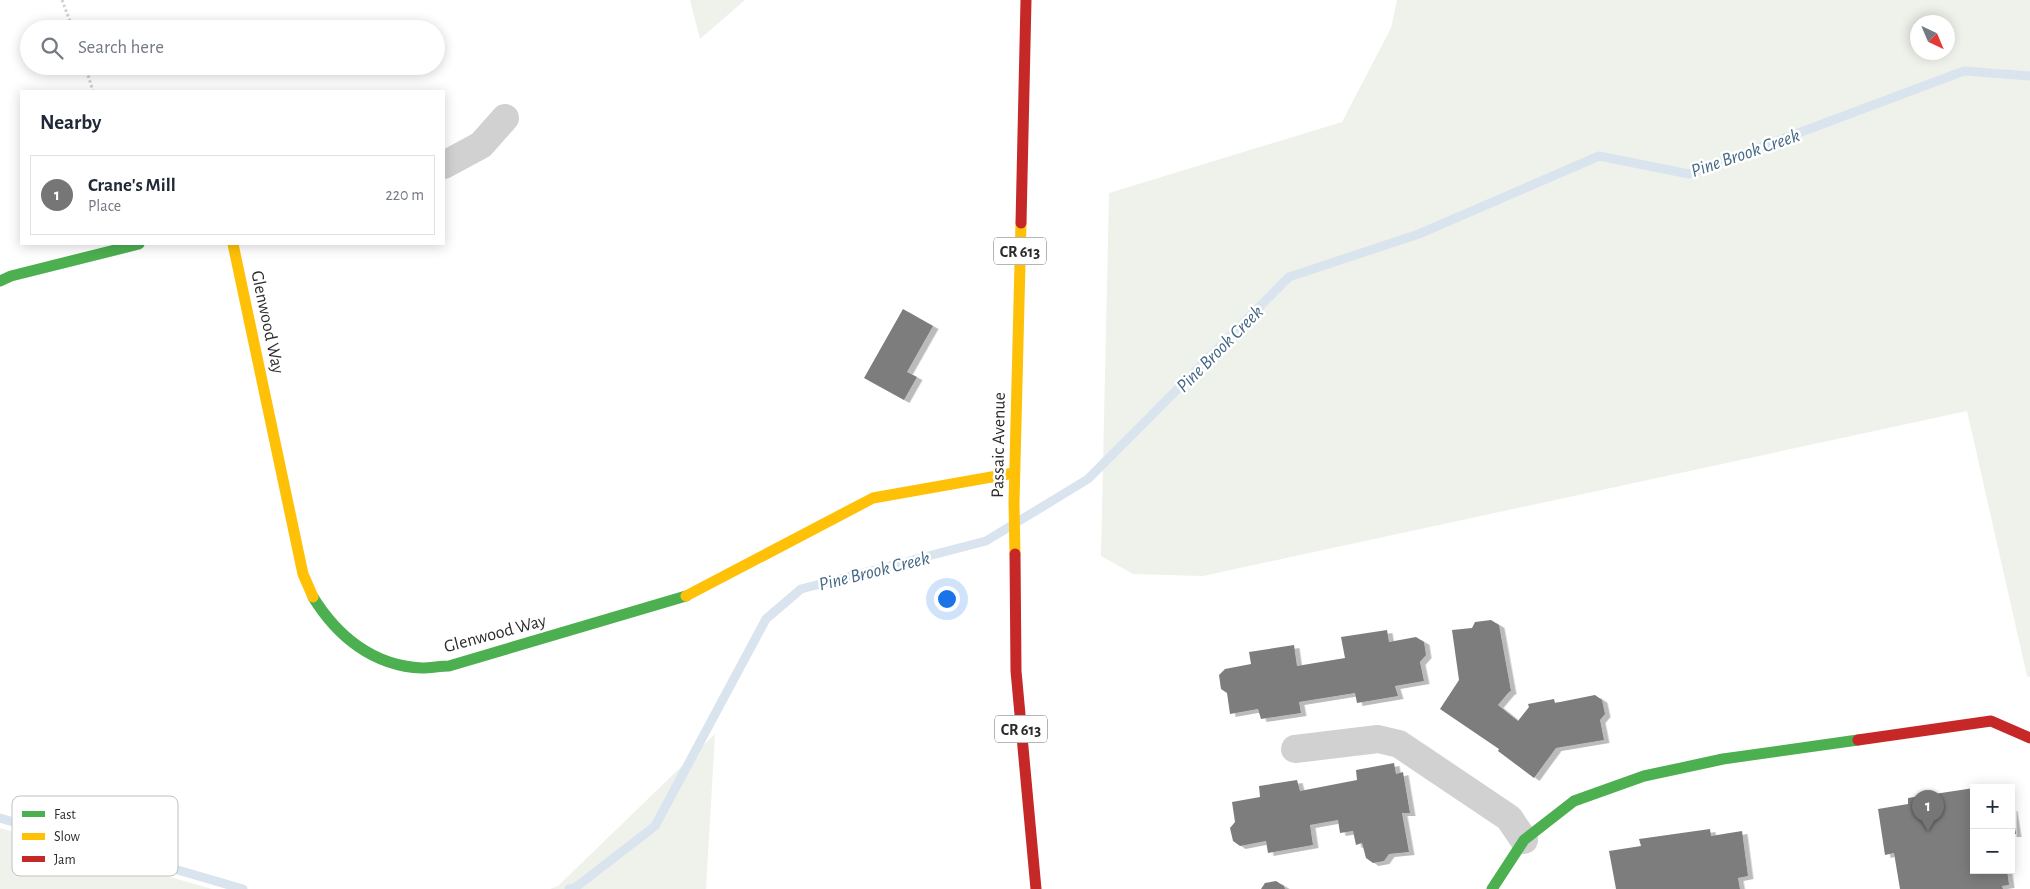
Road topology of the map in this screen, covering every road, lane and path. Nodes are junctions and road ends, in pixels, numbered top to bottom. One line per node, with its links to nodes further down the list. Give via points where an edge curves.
1 (62, 0): 3 (path)
2 (1026, 0): 11 (street, Passaic Avenue / CR 613)
3 (70, 20)
4 (88, 75): 5 (path)
5 (93, 90)
6 (505, 118): 7 (street, via 481,145)
7 (445, 164)
8 (134, 245): 10 (street)
9 (233, 245): 11 (street, Glenwood Way, via 304,574 314,599 329,622 348,641 371,655 396,664 422,668 449,666 691,594 873,498)
10 (0, 281)
11 (1014, 473): 15 (street, Passaic Avenue / CR 613, via 1016,670)
12 (2030, 738): 14 (street, via 1991,722 1723,759 1644,776 1574,801)
13 (1295, 749): 14 (street, via 1378,739 1399,744 1509,818)
14 (1524, 840): 16 (street)
15 (1036, 889)
16 (1492, 889)

